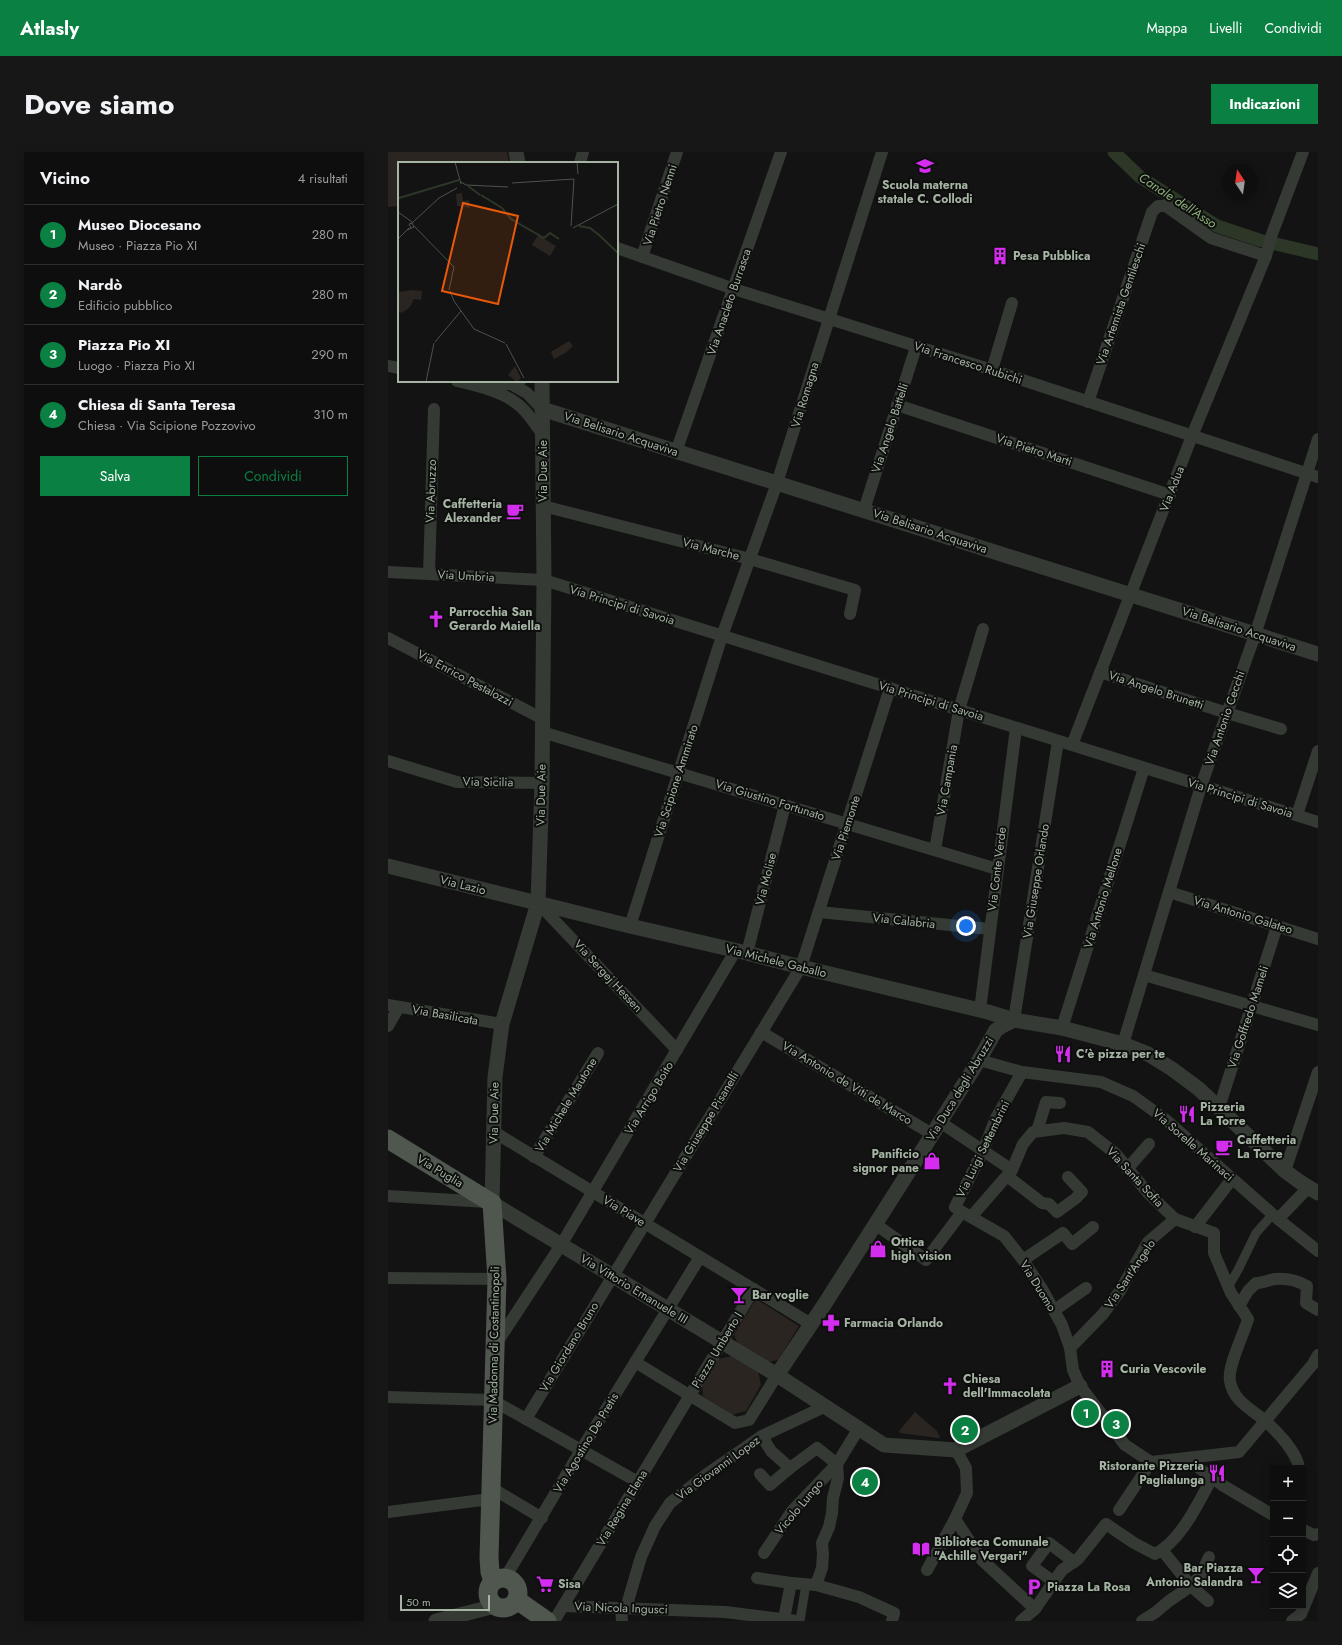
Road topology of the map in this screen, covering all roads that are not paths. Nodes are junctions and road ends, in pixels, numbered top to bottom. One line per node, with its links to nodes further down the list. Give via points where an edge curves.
1 (516, 152): 7 (street)
2 (583, 152): 8 (street)
3 (677, 152): 11 (street, Via Pietro Nenni)
4 (781, 152): 12 (street, Via Anacleto Burrasca)
5 (882, 152): 14 (street, Via Romagna)
6 (1303, 152): 10 (street, Via Adua)
7 (518, 162)
8 (580, 162)
9 (618, 248): 11 (street, Via Francesco Rubichi)
10 (1267, 253): 23 (street, Via Artemista Gentileschi, via 1211,238 1166,206 1158,206 1152,212); 29 (street, Via Adua)
11 (642, 257): 12 (street, Via Francesco Rubichi)
12 (734, 289): 14 (street, Via Francesco Rubichi); 31 (street, Via Anacleto Burrasca)
13 (1012, 303): 18 (street)
14 (829, 319): 15 (street, Via Francesco Rubichi); 33 (street, Via Romagna)
15 (916, 346): 18 (street, Via Francesco Rubichi); 24 (street, Via Angelo Battelli)
16 (388, 366): 17 (street)
17 (398, 368)
18 (992, 370): 23 (street, Via Francesco Rubichi)
19 (462, 382): 22 (street)
20 (542, 382): 27 (street, Via Due Aie)
21 (516, 383): 22 (street); 27 (street)
22 (475, 385): 25 (street, via 502,395)
23 (1088, 402): 29 (street, Via Francesco Rubichi)
24 (897, 405): 34 (street, Via Pietro Marti); 36 (street, Via Angelo Battelli)
25 (521, 407): 27 (street); 28 (street)
26 (434, 409): 39 (street, Via Abruzzo)
27 (542, 409): 28 (street, Via Due Aie); 31 (street, Via Belisario Acquaviva)
28 (543, 435): 35 (street, Via Due Aie)
29 (1192, 436): 32 (street, Via Francesco Rubichi); 34 (street, Via Adua)
30 (1318, 440): 32 (street, Via Antonio Cecchi)
31 (676, 452): 33 (street, Via Belisario Acquaviva)
32 (1312, 476): 44 (street, Via Antonio Cecchi)
33 (777, 483): 36 (street, Via Belisario Acquaviva); 37 (street, Via Romagna)
34 (1170, 495): 41 (street, Via Adua)
35 (543, 506): 37 (street, Via Marche); 40 (street, Via Due Aie)
36 (864, 510): 41 (street, Via Belisario Acquaviva)
37 (750, 559): 42 (street, Via Marche, via 855,590); 45 (street, Via Romagna)
38 (388, 572): 39 (street, Via Umbria)
39 (429, 574): 40 (street, Via Umbria)
40 (544, 580): 45 (street, Via Principi di Savoia); 52 (street, Via Due Aie)
41 (1130, 594): 44 (street, Via Belisario Acquaviva); 48 (street, Via Adua)
42 (850, 614)
43 (983, 629): 50 (street, Via Campania)
44 (1254, 635): 47 (street, Via Belisario Acquaviva); 51 (street, Via Antonio Cecchi)
45 (722, 636): 49 (street, Via Principi di Savoia); 60 (street, Via Scipione Ammirato)
46 (388, 638): 52 (street, Via Enrico Pestalozzi)
47 (1318, 654)
48 (1100, 672): 51 (street, Via Angelo Brunetti); 56 (street, Via Adua)
49 (890, 688): 50 (street, Via Principi di Savoia); 66 (street, Via Piemonte)
50 (959, 710): 53 (street, Via Principi di Savoia); 67 (street, Via Campania)
51 (1227, 713): 54 (street, Via Angelo Brunetti); 62 (street, Via Antonio Cecchi)
52 (543, 726): 60 (street, Via Giustino Fortunato); 61 (street, Via Due Aie)
53 (1016, 728): 55 (street, Via Principi di Savoia); 69 (street, Via Conte Verde)
54 (1282, 729)
55 (1058, 741): 56 (street, Via Principi di Savoia); 83 (street, Via Giuseppe Orlando)
56 (1072, 745): 59 (street, Via Principi di Savoia)
57 (1318, 752): 64 (street)
58 (388, 761): 61 (street, Via Sicilia, via 457,782)
59 (1144, 768): 62 (street, Via Principi di Savoia); 87 (street, Via Antonio Mellone)
60 (679, 773): 63 (street, Via Giustino Fortunato); 73 (street, Via Scipione Ammirato)
61 (542, 783): 71 (street, Via Due Aie)
62 (1201, 786): 64 (street, Via Principi di Savoia); 70 (street, Via Antonio Cecchi)
63 (785, 805): 66 (street, Via Giustino Fortunato); 77 (street, Via Molise)
64 (1297, 815): 65 (street, Via Principi di Savoia)
65 (1318, 822)
66 (847, 824): 67 (street, Via Giustino Fortunato); 72 (street, Via Piemonte)
67 (935, 850): 69 (street, Via Giustino Fortunato)
68 (388, 866): 71 (street, Via Lazio)
69 (997, 868): 75 (street, Via Conte Verde)
70 (1169, 892): 74 (street, Via Antonio Galateo); 79 (street, Via Antonio Cecchi)
71 (538, 903): 73 (street, Via Michele Gaballo); 84 (street, Via Due Aie); 90 (street, Via Sergej Hessen)
72 (819, 912): 75 (street, Via Calabria); 78 (street, Via Piemonte)
73 (630, 926): 77 (street, Via Michele Gaballo)
74 (1277, 926): 76 (street, Via Antonio Galateo); 81 (street, Via Goffredo Mameli)
75 (990, 929): 82 (street, Via Conte Verde)
76 (1318, 939)
77 (742, 952): 78 (street, Via Michele Gaballo); 90 (street, Via Arrigo Boito)
78 (801, 968): 82 (street, Via Michele Gaballo); 88 (street, Via Giuseppe Pisanelli)
79 (1144, 975): 81 (street); 89 (street, Via Antonio Cecchi)
80 (394, 1006): 84 (street, Via Basilicata); 85 (street)
81 (1252, 1006): 86 (street); 96 (street, Via Goffredo Mameli)
82 (980, 1010): 83 (street, Via Michele Gaballo)
83 (1014, 1020): 87 (street); 92 (street, Via Duca degli Abruzzi, via 996,1030)
84 (502, 1024): 99 (street, Via Due Aie, via 495,1077)
85 (388, 1026)
86 (1318, 1026)
87 (1062, 1028): 89 (street)
88 (761, 1032): 97 (street, Via Antonio de Viti de Marco); 116 (street, Via Giuseppe Pisanelli)
89 (1123, 1044): 96 (street, via 1148,1054 1172,1069)
90 (677, 1050): 110 (street, Via Arrigo Boito)
91 (598, 1053): 103 (street, Via Michele Mautone)
92 (980, 1060): 93 (street, Via Sorelle Marinaci); 97 (street, Via Duca degli Abruzzi)
93 (1022, 1072): 102 (street, Via Luigi Settembrini, via 996,1118); 108 (street, Via Sorelle Marinaci, via 1101,1082 1133,1096 1165,1119)
94 (1318, 1072): 105 (street)
95 (1060, 1103): 98 (street, via 1046,1102)
96 (1219, 1108): 105 (street)
97 (936, 1128): 102 (street, Via Antonio de Viti de Marco); 117 (street, Via Duca degli Abruzzi)
98 (1037, 1131): 104 (street, Via Santa Sofia, via 1064,1128 1088,1132 1116,1154); 106 (street, via 1023,1144)
99 (494, 1132): 103 (street, Via Piave); 112 (street, Via Due Aie)
100 (388, 1139): 112 (main road, Via Puglia)
101 (1149, 1144): 104 (street)
102 (983, 1151): 106 (street, Via Antonio de Viti de Marco); 113 (street, Via Luigi Settembrini, via 955,1207)
103 (534, 1157): 110 (street, Via Piave)
104 (1127, 1169): 115 (street, Via Santa Sofia)
105 (1285, 1171): 109 (street)
106 (1010, 1173): 107 (street, Via Antonio de Viti de Marco, via 1042,1203 1049,1204 1057,1212 1082,1192); 113 (street)
107 (1068, 1177)
108 (1232, 1179): 114 (street, Via Sorelle Marinaci); 119 (street)
109 (1315, 1190): 114 (street)
110 (592, 1192): 116 (street, Via Piave); 120 (street, Via Arrigo Boito)
111 (388, 1196): 112 (street)
112 (492, 1202): 120 (street, Via Vittorio Emanuele III); 126 (main road, Via Madonna di Costantinopoli)
113 (967, 1215): 117 (street, Via Luigi Settembrini, via 926,1260); 123 (street, Via Duomo, via 1004,1236)
114 (1275, 1216): 121 (street, Via Sorelle Marinaci); 127 (street, via 1256,1233)
115 (1175, 1219): 119 (street); 138 (street, Via Sant'Angelo, via 1148,1242 1120,1292)
116 (644, 1224): 122 (street, Via Piave); 124 (street, Via Giuseppe Pisanelli)
117 (875, 1224): 130 (street, Via Duca degli Abruzzi)
118 (1093, 1227): 123 (street, via 1072,1244 1063,1233)
119 (1195, 1227): 127 (street, via 1214,1233 1214,1253)
120 (561, 1245): 124 (street, Via Vittorio Emanuele III); 137 (street, Via Arrigo Boito)
121 (1318, 1251)
122 (700, 1257): 129 (street, Via Piave); 132 (street, Via Agostino De Pretis)
123 (1023, 1260): 133 (street, Via Duomo)
124 (612, 1276): 132 (street, Via Vittorio Emanuele III); 147 (street, Via Giordano Bruno)
125 (388, 1278): 126 (street)
126 (497, 1279): 137 (main road, Via Madonna di Costantinopoli)
127 (1228, 1287): 131 (street)
128 (1086, 1288): 133 (street)
129 (754, 1290): 135 (street); 136 (street, Piazza Umberto I)
130 (824, 1305): 135 (street, Piazza Umberto I)
131 (1239, 1306): 134 (street, via 1256,1283 1275,1279 1299,1281 1307,1286 1306,1303); 148 (street, via 1248,1319 1229,1380 1239,1401)
132 (667, 1309): 136 (street, Via Vittorio Emanuele III); 140 (street, Via Agostino De Pretis)
133 (1056, 1309): 138 (street, Via Duomo)
134 (1318, 1310)
135 (811, 1324): 141 (street, Piazza Umberto I)
136 (721, 1342): 141 (street, Via Vittorio Emanuele III); 143 (street, Piazza Umberto I)
137 (496, 1344): 145 (main road, Via Madonna di Costantinopoli)
138 (1070, 1348): 142 (street, Via Duomo, via 1073,1370)
139 (1318, 1355): 148 (street)
140 (635, 1362): 143 (street); 151 (street, Via Agostino De Pretis)
141 (777, 1375): 143 (street, Piazza Umberto I, via 749,1420 735,1423); 146 (street, Via Vittorio Emanuele III)
142 (1080, 1386): 152 (street); 154 (street, Via Duomo, via 1125,1446)
143 (689, 1395): 160 (street, Via Regina Elena)
144 (388, 1397): 145 (street)
145 (492, 1400): 147 (street); 161 (main road, Via Madonna di Costantinopoli)
146 (826, 1406): 149 (street, Via Vittorio Emanuele III); 150 (street, Via Giovanni Lopez)
147 (526, 1419): 151 (street)
148 (1265, 1421): 153 (street, via 1239,1452); 156 (street, via 1293,1451)
149 (859, 1428): 152 (street, Via Vittorio Emanuele III, via 884,1445); 155 (street, Vicolo Lungo)
150 (762, 1436): 157 (street, via 772,1451); 185 (street, Via Giovanni Lopez, via 670,1503 655,1526 641,1557)
151 (581, 1450): 160 (street); 165 (street, Via Agostino De Pretis)
152 (956, 1450): 166 (street, via 966,1468 967,1493)
153 (1187, 1459): 154 (street); 159 (street)
154 (1151, 1462): 162 (street)
155 (837, 1464): 157 (street, via 818,1448); 170 (street, Vicolo Lungo, via 792,1511); 179 (street, via 838,1478 830,1520 822,1543 822,1568)
156 (1299, 1465)
157 (790, 1468): 158 (street, via 770,1485)
158 (760, 1474)
159 (1212, 1478): 164 (street); 169 (street, via 1183,1528)
160 (638, 1482): 184 (street, Via Regina Elena)
161 (490, 1493): 163 (street); 165 (street); 175 (main road, Via Madonna di Costantinopoli, via 490,1572)
162 (1119, 1510)
163 (388, 1512)
164 (1270, 1513)
165 (542, 1518): 175 (street, Via Agostino De Pretis)
166 (955, 1518): 173 (street); 186 (street, via 982,1560)
167 (1306, 1531): 168 (street)
168 (1318, 1534)
169 (1162, 1550): 172 (street, via 1155,1554 1106,1524); 180 (street)
170 (764, 1553)
171 (1209, 1557): 180 (street, via 1202,1575)
172 (1076, 1560): 176 (street, via 1062,1570); 176 (street, via 1049,1543 1032,1566)
173 (927, 1570)
174 (758, 1578): 177 (street)
175 (499, 1579): 181 (main road, via 510,1579 517,1586); 183 (main road, via 490,1585 488,1594)
176 (1054, 1582): 186 (street)
177 (791, 1583): 179 (street); 189 (street)
178 (1315, 1583): 198 (street, via 1301,1614)
179 (811, 1585): 194 (street); 195 (street, via 859,1597 894,1613)
180 (1191, 1586): 182 (street); 197 (street)
181 (517, 1600): 183 (main road, via 510,1607); 191 (main road)
182 (1208, 1601)
183 (495, 1606): 190 (street)
184 (564, 1606): 185 (street, Via Nicola Ingusci); 192 (street, Via Regina Elena)
185 (623, 1608): 187 (street, Via Nicola Ingusci); 193 (street)
186 (1035, 1609): 196 (street)
187 (665, 1616): 188 (street, Via Nicola Ingusci)
188 (735, 1617): 189 (street, Via Nicola Ingusci)
189 (784, 1619): 194 (street, Via Nicola Ingusci)
190 (436, 1621)
191 (547, 1621)
192 (554, 1621)
193 (622, 1621)
194 (798, 1621)
195 (892, 1621)
196 (1020, 1621)
197 (1142, 1621)
198 (1292, 1621)

